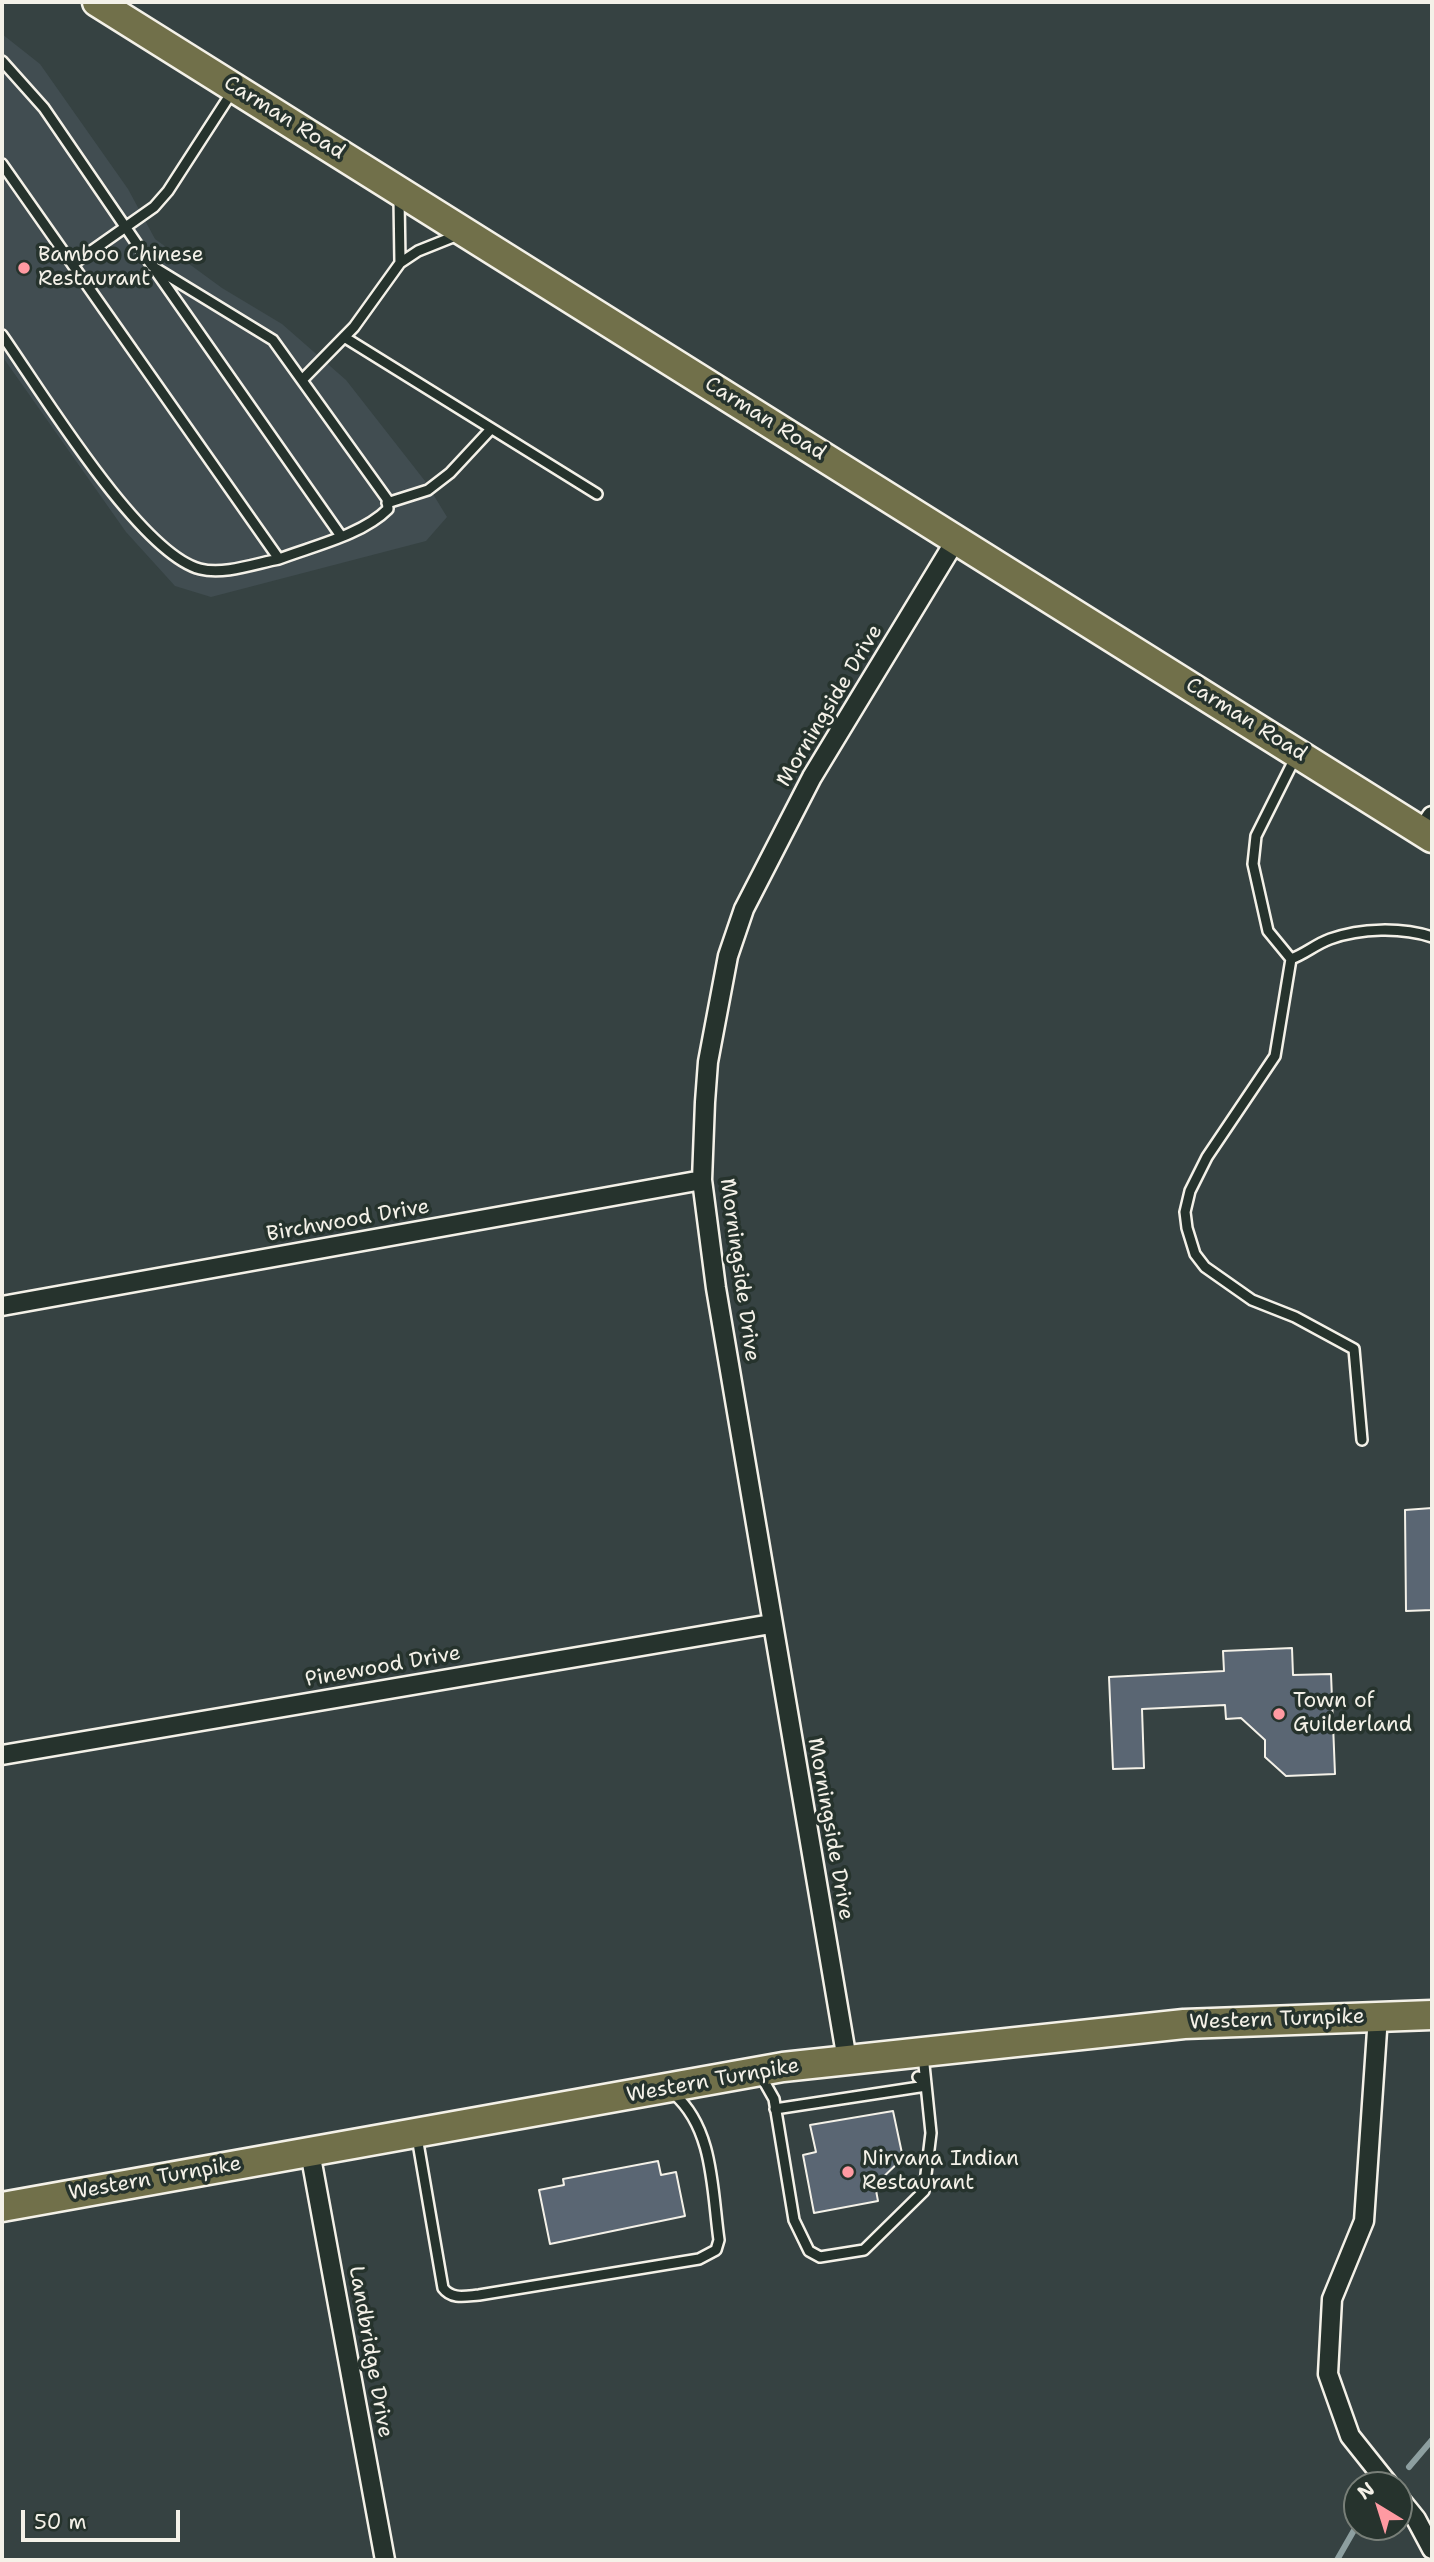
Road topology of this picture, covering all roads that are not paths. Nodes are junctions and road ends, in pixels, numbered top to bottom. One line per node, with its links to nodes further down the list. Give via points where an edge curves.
1 (115, 6): 3 (main road, Carman Road)
2 (2, 61): 6 (lane, via 44,108)
3 (235, 87): 5 (main road, Carman Road); 6 (lane, via 168,191)
4 (2, 164): 9 (lane)
5 (399, 190): 7 (main road, Carman Road); 8 (lane)
6 (124, 228): 9 (lane); 10 (lane)
7 (467, 232): 8 (lane); 18 (main road, Carman Road)
8 (400, 263): 12 (lane)
9 (73, 264): 19 (lane)
10 (152, 266): 13 (lane, via 265,332); 17 (lane)
11 (2, 335): 19 (lane, via 132,518 165,550 198,569 219,571)
12 (344, 337): 13 (lane); 14 (lane)
13 (302, 380): 16 (lane)
14 (491, 429): 15 (lane); 16 (lane, via 450,473 428,489)
15 (597, 494)
16 (387, 503): 17 (lane, via 388,509 380,516)
17 (341, 536): 19 (lane)
18 (957, 538): 20 (main road, Carman Road); 24 (street, Morningside Drive, via 812,777 744,909 721,986 708,1062)
19 (279, 559)
20 (1298, 753): 21 (main road, Carman Road); 23 (lane, via 1256,836 1254,864 1268,931)
21 (1429, 828)
22 (1432, 937): 23 (lane, via 1413,930 1355,932 1327,940)
23 (1291, 959): 26 (lane, via 1275,1056 1207,1157 1190,1191 1187,1228 1195,1254 1205,1267 1252,1300 1354,1349)
24 (702, 1180): 25 (street, Birchwood Drive); 27 (street, Morningside Drive)
25 (2, 1306)
26 (1363, 1440)
27 (771, 1624): 28 (street, Pinewood Drive); 31 (street, Morningside Drive)
28 (2, 1755)
29 (1432, 2015): 30 (main road, Western Turnpike)
30 (1378, 2016): 32 (main road, Western Turnpike, via 1184,2024); 40 (street, via 1364,2221 1332,2299 1328,2374 1350,2436)
31 (847, 2060): 32 (main road, Western Turnpike); 33 (main road, Western Turnpike)
32 (920, 2064): 34 (lane); 34 (lane)
33 (758, 2072): 35 (main road, Western Turnpike); 36 (lane)
34 (926, 2086): 36 (lane); 36 (lane, via 931,2133 924,2190 864,2250 820,2257 809,2251 794,2220)
35 (667, 2088): 37 (main road, Western Turnpike); 37 (lane, via 693,2115 703,2136 719,2240 716,2250 699,2259 479,2295 447,2293)
36 (775, 2109)
37 (416, 2133): 38 (main road, Western Turnpike)
38 (310, 2152): 39 (main road, Western Turnpike); 43 (street, Landbridge Drive)
39 (2, 2207)
40 (1378, 2471)
41 (1413, 2515): 42 (street)
42 (1432, 2549)
43 (384, 2560)

